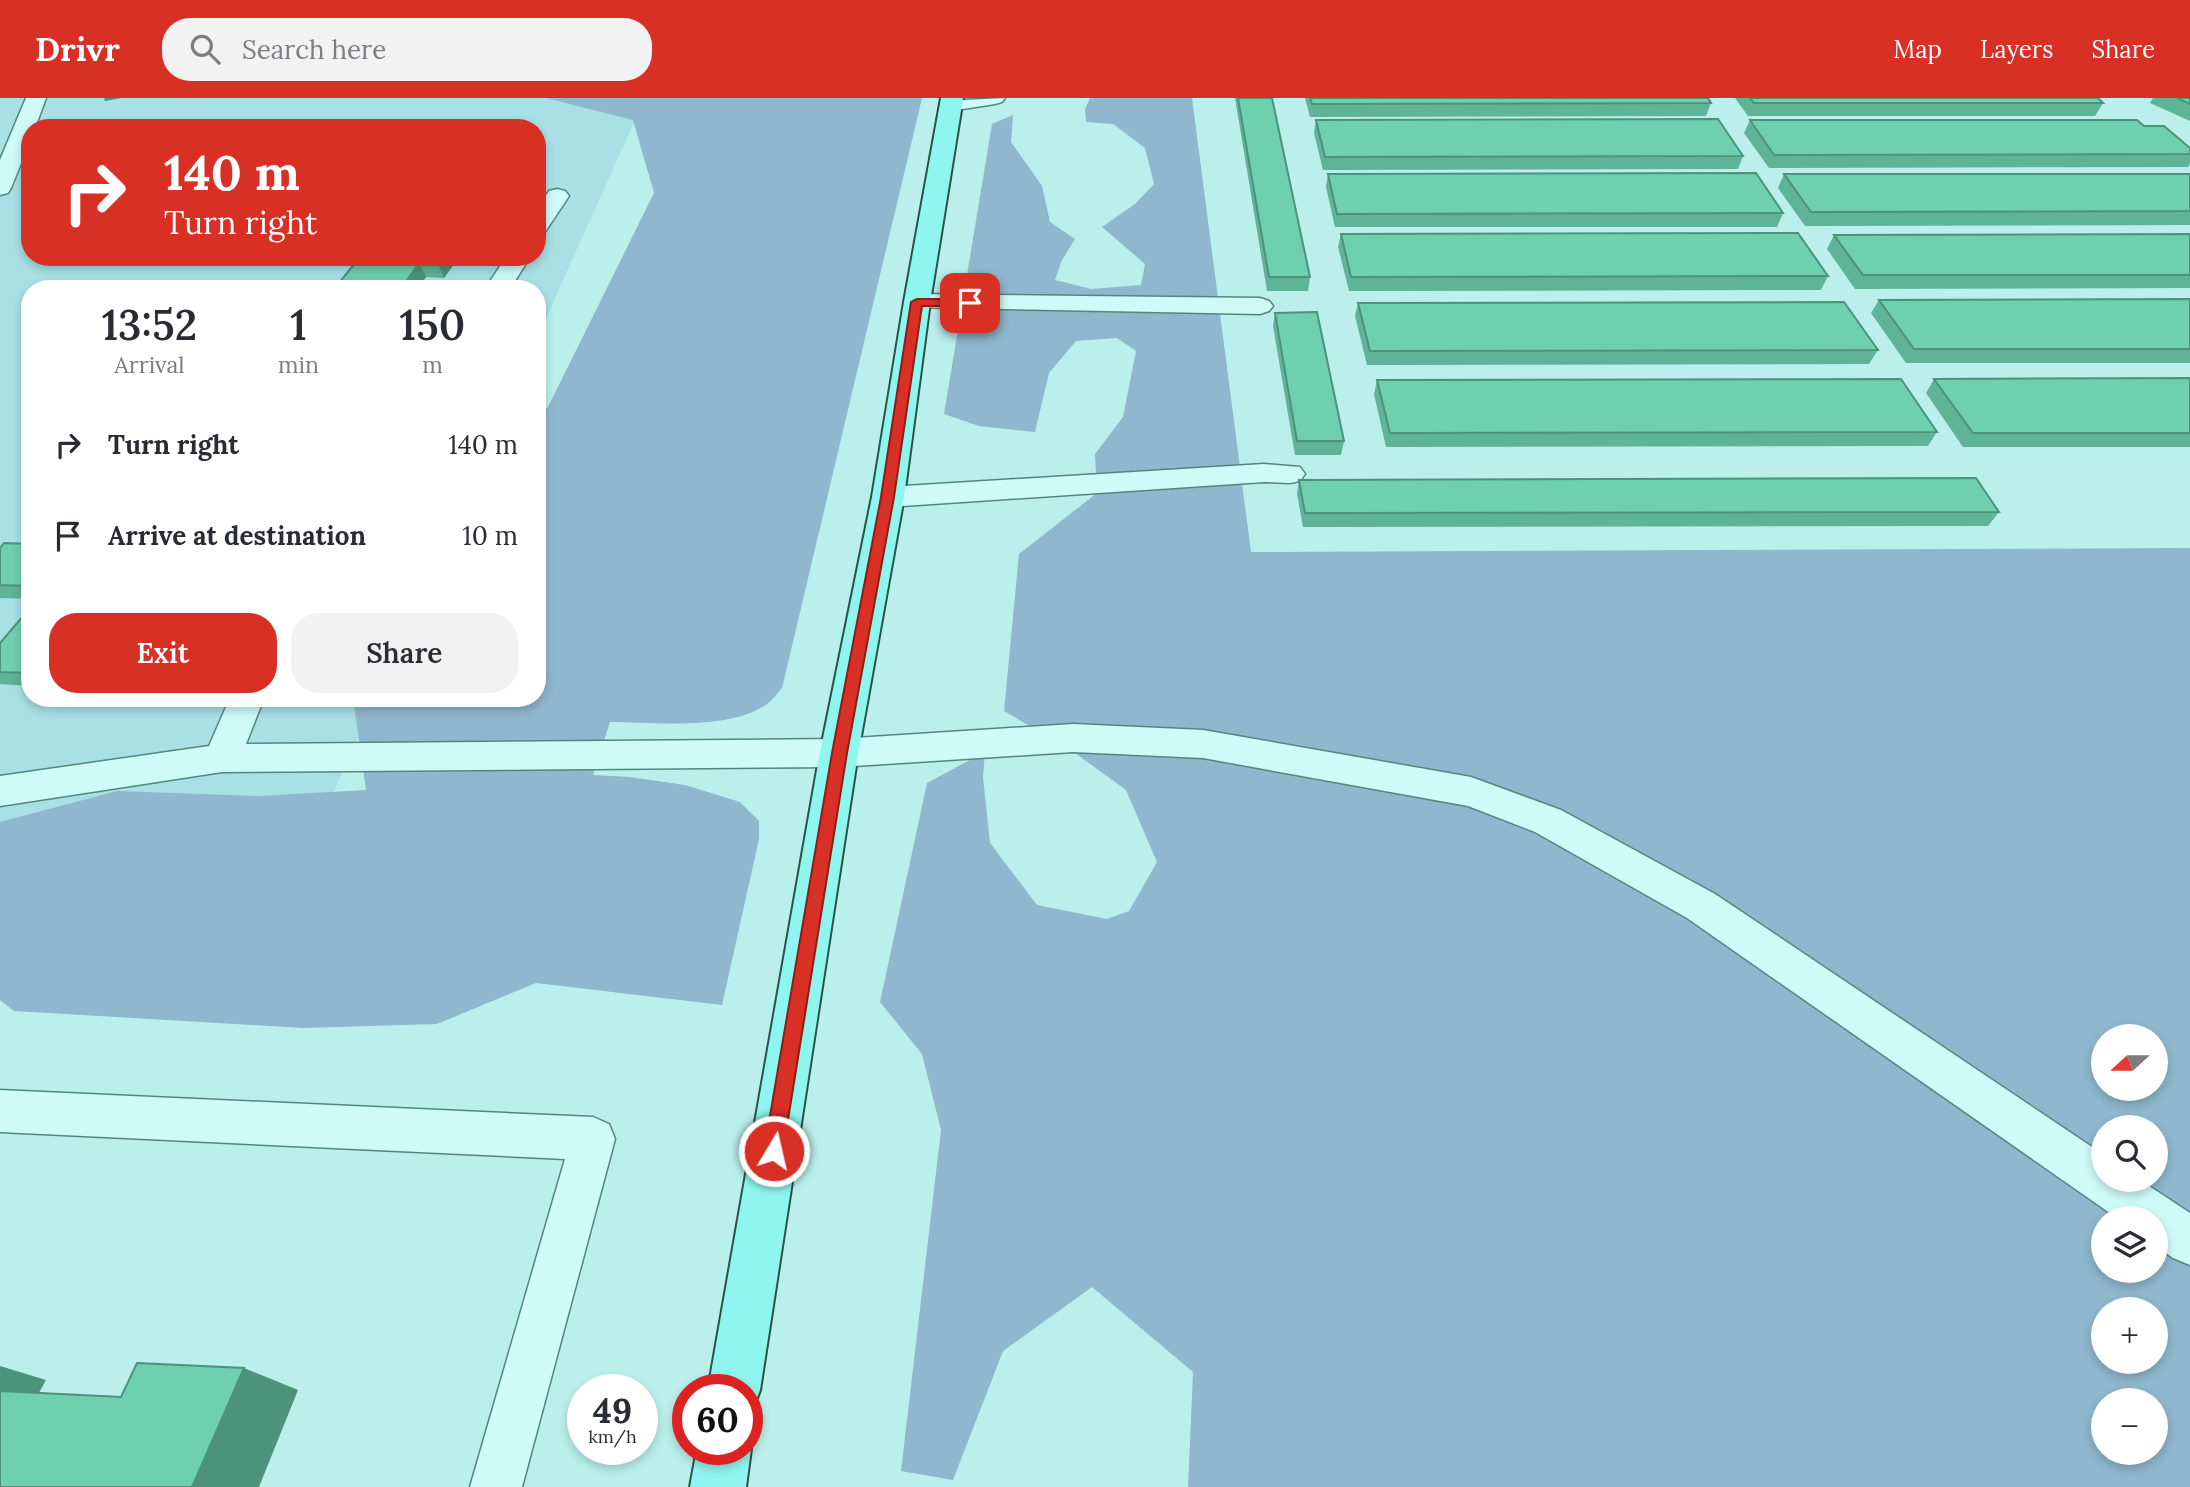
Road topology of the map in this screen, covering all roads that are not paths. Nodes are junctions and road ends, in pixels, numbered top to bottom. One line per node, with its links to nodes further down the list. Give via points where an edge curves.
1 (36, 98): 4 (lane)
2 (995, 98): 3 (lane)
3 (951, 102): 9 (main road)
4 (28, 119)
5 (21, 136): 6 (lane)
6 (0, 188)
7 (557, 196): 8 (lane)
8 (546, 212)
9 (917, 302): 10 (lane); 12 (main road)
10 (1261, 306)
11 (1290, 474): 12 (lane)
12 (888, 497): 14 (main road)
13 (243, 707): 15 (lane)
14 (839, 753): 15 (lane); 18 (lane, via 1073,738 1203,744 1471,792 1548,821 1701,906); 19 (main road)
15 (222, 758): 16 (lane)
16 (0, 791)
17 (0, 1111): 21 (lane, via 593,1139)
18 (2190, 1241)
19 (737, 1374)
20 (721, 1465): 22 (main road)
21 (496, 1487)
22 (718, 1487)

